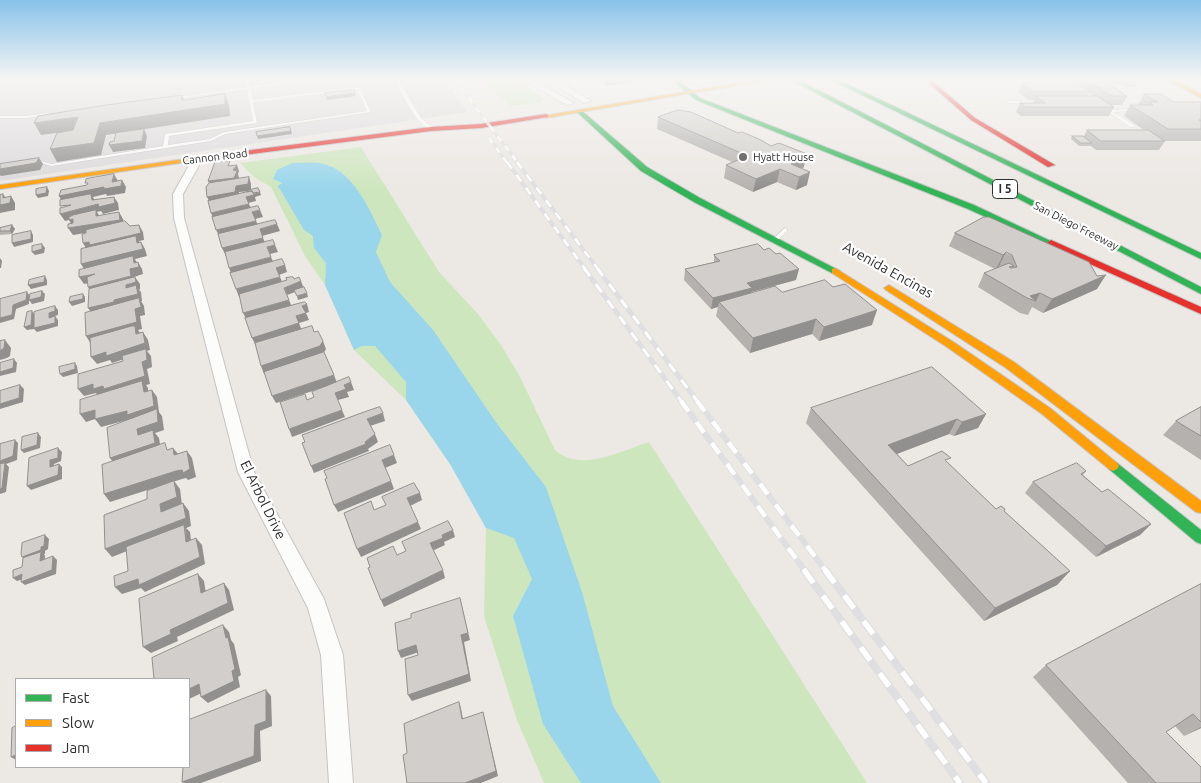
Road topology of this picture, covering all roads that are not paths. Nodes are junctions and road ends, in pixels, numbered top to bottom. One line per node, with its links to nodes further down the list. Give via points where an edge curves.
1 (37, 116): 14 (lane)
2 (254, 116): 18 (lane, via 255,122 167,135)
3 (345, 116): 18 (lane, via 224,133 210,140)
4 (416, 116): 17 (lane)
5 (485, 116): 17 (main road, Cannon Road)
6 (550, 116): 17 (main road, Cannon Road, via 481,126)
7 (585, 116): 26 (main road, Avenida Encinas, via 644,169 697,200)
8 (604, 116): 15 (main road)
9 (740, 116): 32 (main road, via 971,207)
10 (862, 116): 31 (main road, San Diego Freeway / I 5)
11 (909, 116): 28 (main road, San Diego Freeway / I 5)
12 (969, 116): 21 (main road)
13 (1116, 116): 16 (lane)
14 (0, 117)
15 (609, 121)
16 (1132, 126)
17 (431, 129): 19 (main road, Cannon Road)
18 (165, 147): 20 (lane, via 51,165)
19 (197, 160): 23 (main road, Cannon Road); 35 (street, El Arbol Drive, via 178,194 181,227 246,472 317,606 332,655)
20 (41, 162)
21 (1058, 169)
22 (674, 173): 24 (main road)
23 (0, 188)
24 (714, 196)
25 (785, 230): 26 (lane)
26 (776, 239): 34 (main road, Avenida Encinas, via 912,319 1046,411)
27 (825, 252): 29 (main road, Avenida Encinas)
28 (1201, 256)
29 (848, 266)
30 (881, 284): 33 (main road, Avenida Encinas, via 930,311 1004,360)
31 (1201, 291)
32 (1201, 311)
33 (1201, 508)
34 (1201, 538)
35 (341, 783)

